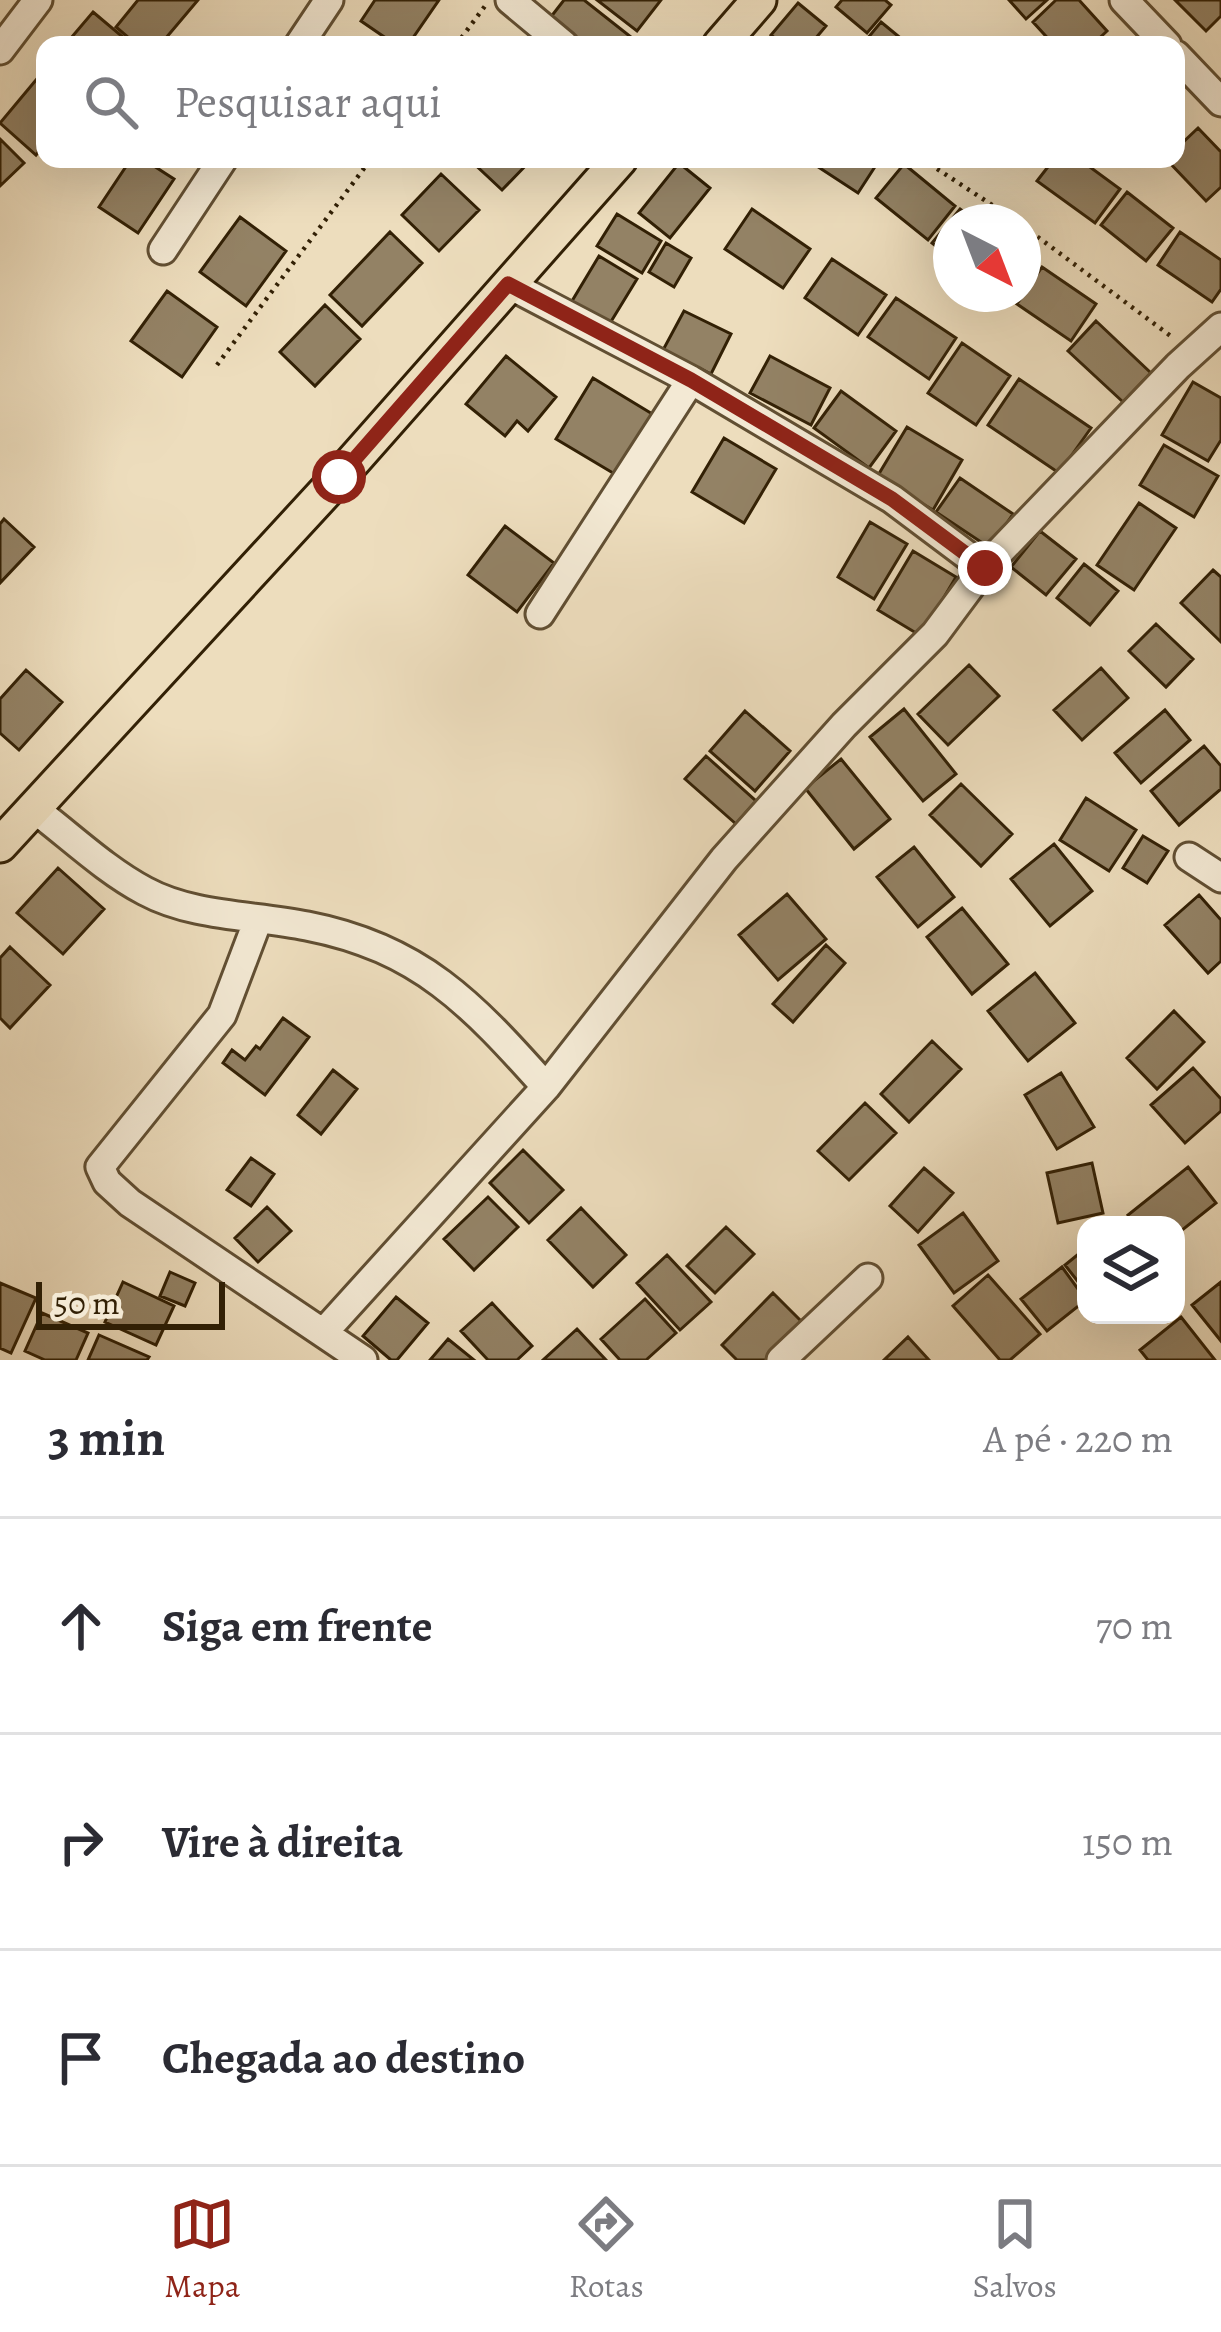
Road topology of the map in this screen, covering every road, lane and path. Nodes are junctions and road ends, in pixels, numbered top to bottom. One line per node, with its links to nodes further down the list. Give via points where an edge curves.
1 (38, 0): 12 (street)
2 (329, 0): 7 (street)
3 (489, 0): 8 (path)
4 (510, 0): 9 (street)
5 (759, 0): 10 (main road)
6 (1124, 0): 11 (street)
7 (305, 36)
8 (463, 36)
9 (553, 36)
10 (728, 36)
11 (1158, 36)
12 (0, 50)
13 (1185, 64): 14 (street)
14 (1221, 102)
15 (218, 168): 21 (street)
16 (364, 168): 25 (path)
17 (612, 168): 22 (main road)
18 (936, 168): 19 (path)
19 (990, 204)
20 (1041, 240): 24 (path)
21 (163, 250)
22 (508, 284): 26 (street); 29 (main road)
23 (1221, 327): 24 (street)
24 (1192, 352): 27 (street)
25 (217, 365)
26 (691, 380): 27 (street, via 892,499); 28 (street)
27 (985, 568): 34 (street, via 935,634 724,859)
28 (540, 614)
29 (33, 808): 30 (main road); 33 (street, via 144,891)
30 (0, 845)
31 (1189, 857): 32 (street)
32 (1221, 878)
33 (258, 920): 34 (street, via 389,950 432,973); 36 (street, via 222,1015 100,1167 130,1203)
34 (546, 1087): 36 (street)
35 (868, 1278): 38 (street)
36 (324, 1332): 37 (street)
37 (363, 1360)
38 (782, 1360)

